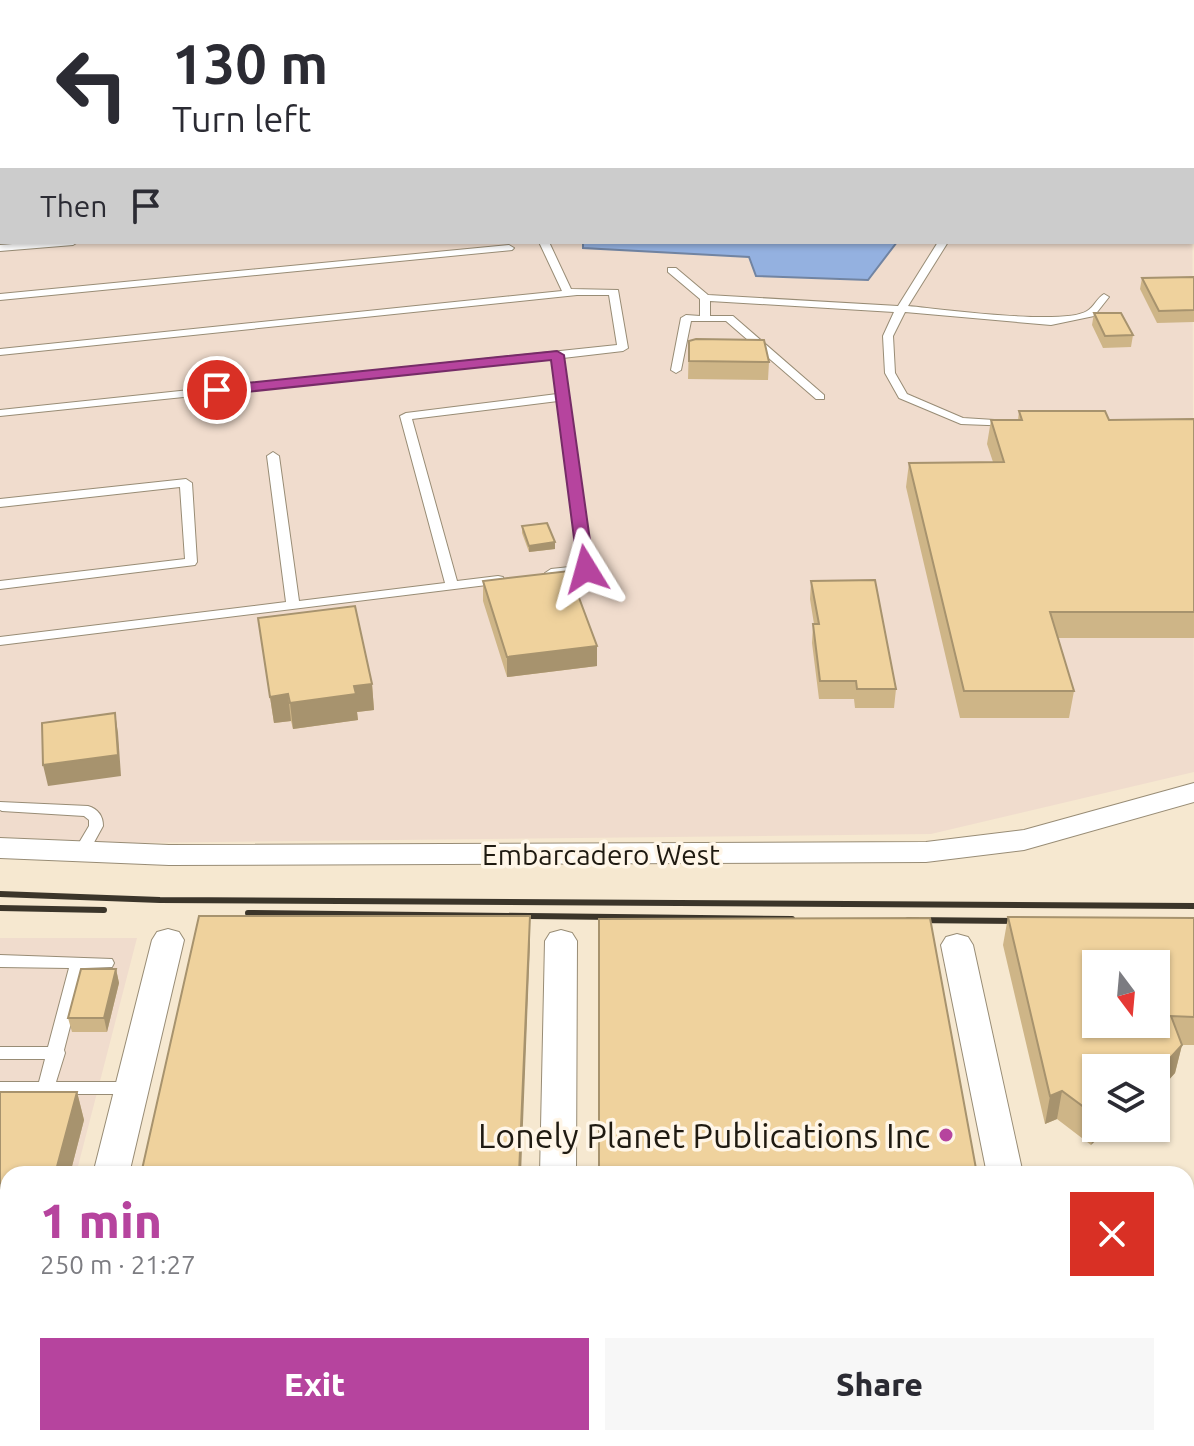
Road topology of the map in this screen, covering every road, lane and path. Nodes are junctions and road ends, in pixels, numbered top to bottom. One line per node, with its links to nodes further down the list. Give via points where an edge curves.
1 (49, 244): 4 (lane)
2 (545, 244): 7 (lane)
3 (942, 244): 11 (lane)
4 (0, 248)
5 (509, 248): 8 (lane)
6 (672, 270): 10 (lane)
7 (568, 293): 13 (lane); 14 (lane, via 614,292 623,348)
8 (0, 297)
9 (1104, 297): 11 (lane, via 1090,314 1051,322)
10 (705, 298): 11 (lane); 12 (lane)
11 (901, 309): 19 (lane, via 888,336 890,373 903,396 961,421)
12 (705, 319): 15 (lane, via 686,318); 17 (lane, via 729,318)
13 (0, 352)
14 (557, 355): 16 (lane); 18 (lane)
15 (676, 370)
16 (563, 397): 22 (lane, via 586,569); 25 (lane, via 406,416)
17 (820, 397)
18 (0, 413)
19 (1024, 425)
20 (273, 456): 26 (lane)
21 (0, 503): 24 (lane, via 186,483 191,562)
22 (542, 574)
23 (512, 578): 25 (lane)
24 (0, 585)
25 (452, 585): 26 (lane)
26 (293, 605): 27 (lane)
27 (0, 641)
28 (1194, 792): 31 (street, Embarcadero West, via 1024,840 926,852)
29 (2, 806): 31 (lane, via 88,811 96,826)
30 (0, 848): 31 (street, Embarcadero West)
31 (81, 853)
32 (168, 940): 42 (street)
33 (561, 941): 44 (street)
34 (957, 945): 45 (street)
35 (0, 961): 36 (lane)
36 (78, 963): 37 (lane); 39 (lane)
37 (106, 963)
38 (0, 1053): 39 (lane)
39 (57, 1053): 41 (lane)
40 (0, 1088): 41 (lane)
41 (46, 1088): 42 (lane)
42 (132, 1088): 43 (street)
43 (113, 1166)
44 (558, 1166)
45 (1003, 1166)

